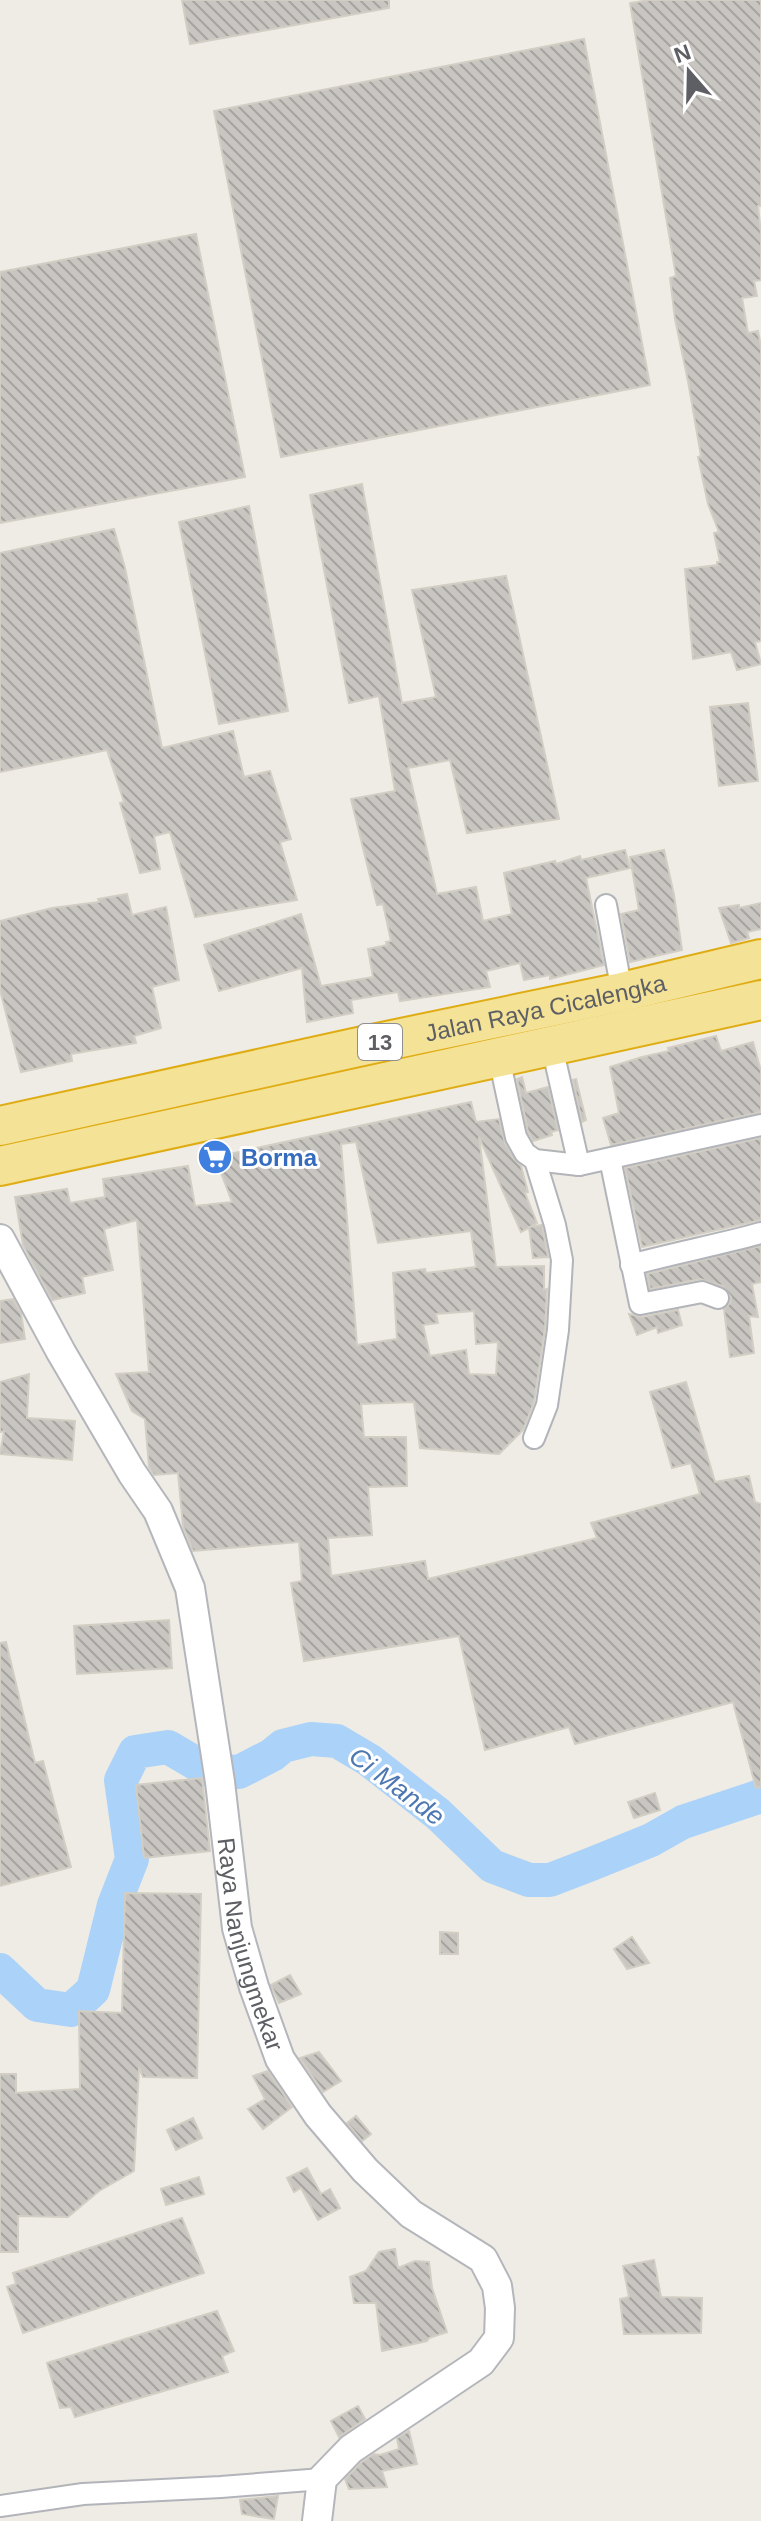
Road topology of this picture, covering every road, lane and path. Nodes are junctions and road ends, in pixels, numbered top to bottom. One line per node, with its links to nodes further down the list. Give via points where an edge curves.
1 (606, 905): 3 (street)
2 (761, 959): 3 (highway, Jalan Raya Cicalengka / 13)
3 (622, 992): 8 (highway, Jalan Raya Cicalengka / 13)
4 (761, 1000): 5 (highway, Jalan Raya Cicalengka / 13)
5 (552, 1047): 6 (highway, Jalan Raya Cicalengka / 13); 11 (street)
6 (499, 1058): 10 (street, via 516,1137); 12 (highway, Jalan Raya Cicalengka / 13)
7 (761, 1125): 9 (street)
8 (0, 1126)
9 (610, 1159): 11 (street); 15 (street)
10 (535, 1160): 11 (street); 17 (street, via 562,1260 547,1405)
11 (579, 1165)
12 (0, 1166)
13 (761, 1233): 15 (street)
14 (0, 1239): 18 (street, Raya Nanjungmekar, via 61,1352 158,1511 190,1588 237,1928 280,2059 365,2170 411,2214 483,2259 497,2286 499,2338 481,2362 351,2449)
15 (631, 1265): 16 (street, via 640,1304 702,1292)
16 (718, 1298)
17 (534, 1438)
18 (322, 2479): 19 (street, via 83,2494); 20 (street)
19 (0, 2506)
20 (317, 2521)

